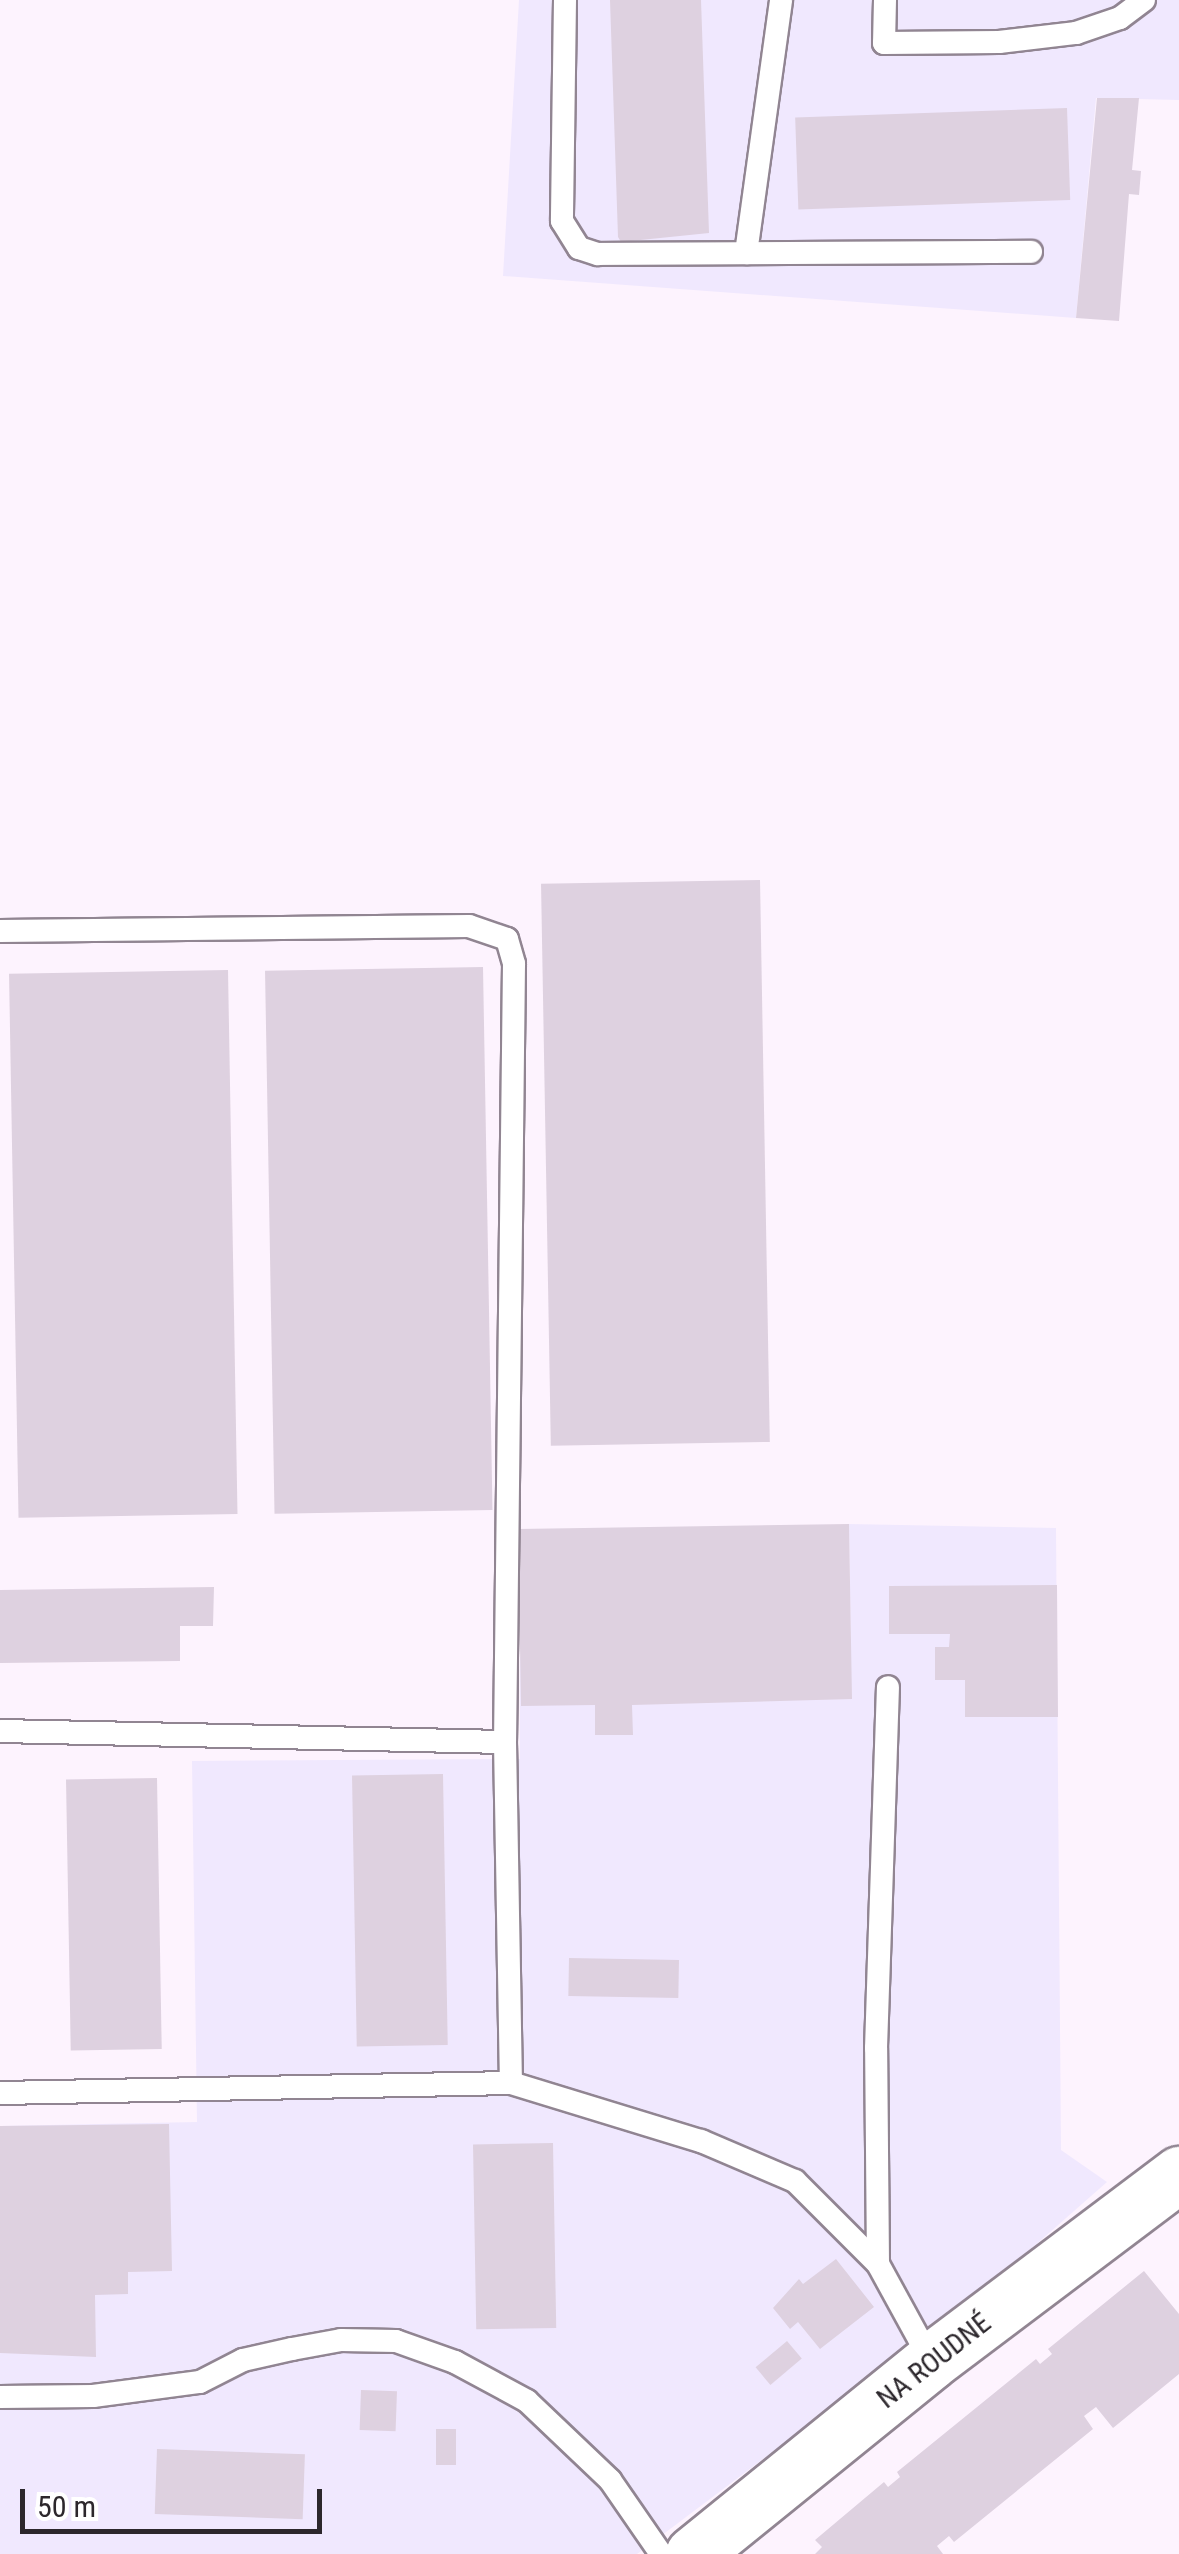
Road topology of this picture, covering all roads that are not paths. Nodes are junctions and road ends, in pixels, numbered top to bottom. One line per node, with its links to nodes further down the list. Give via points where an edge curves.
1 (565, 0): 6 (lane, via 562,221 568,240 598,254)
2 (781, 0): 6 (lane)
3 (885, 0): 4 (lane, via 884,43 1076,33 1120,18)
4 (1144, 0)
5 (1031, 252): 6 (lane)
6 (746, 253)
7 (0, 931): 10 (lane, via 470,926 507,939 514,964)
8 (888, 1687): 14 (lane, via 876,2048)
9 (0, 1732): 10 (lane)
10 (505, 1742): 11 (lane)
11 (511, 2083): 12 (lane); 14 (lane, via 701,2141 795,2181)
12 (0, 2093)
13 (1179, 2174): 15 (street, NA ROUDNÉ)
14 (878, 2264): 15 (lane)
15 (931, 2360): 18 (street, NA ROUDNÉ)
16 (0, 2398): 17 (lane, via 93,2396 200,2382 259,2356 341,2340 396,2341 455,2362 527,2402 610,2480)
17 (661, 2554)
18 (693, 2554)

